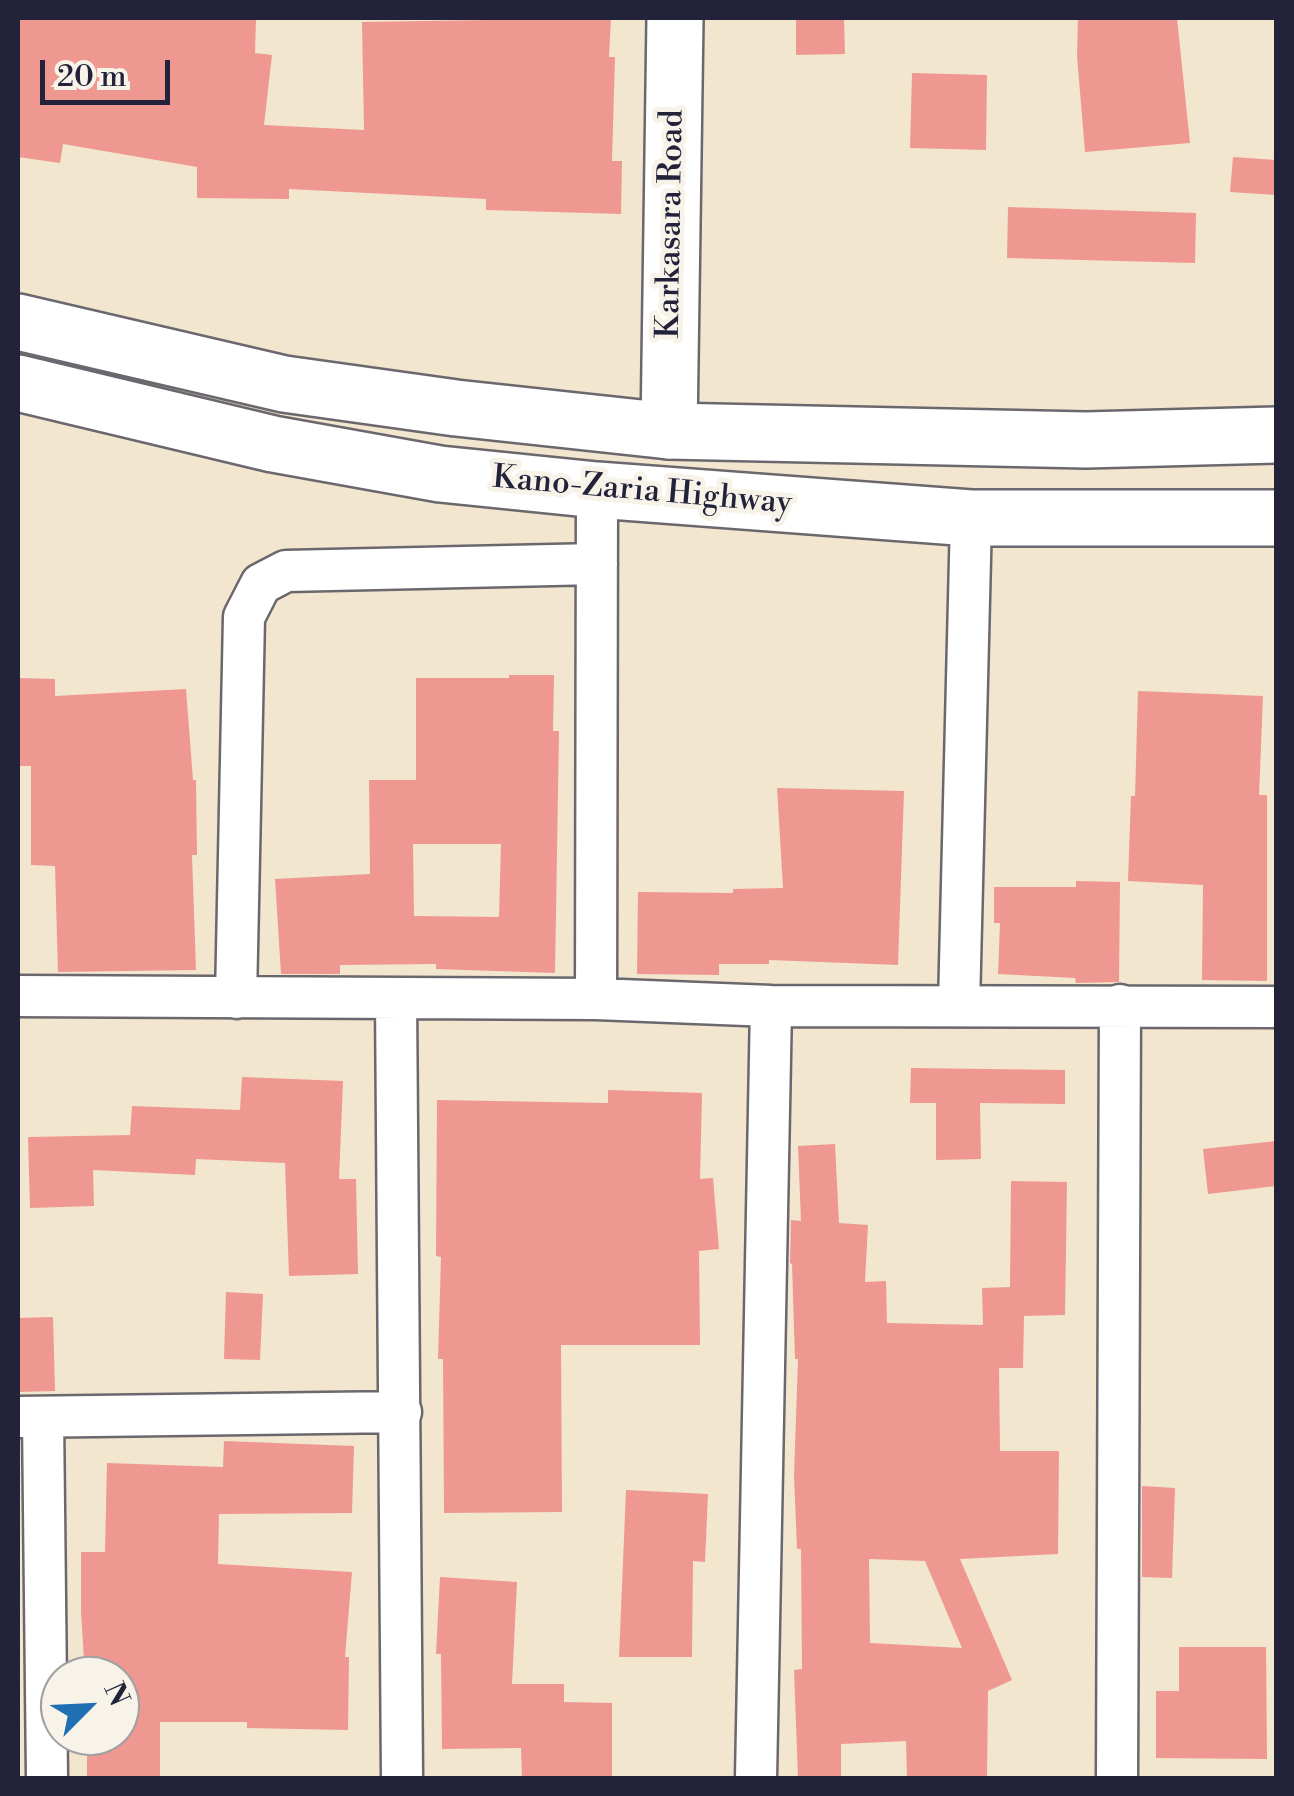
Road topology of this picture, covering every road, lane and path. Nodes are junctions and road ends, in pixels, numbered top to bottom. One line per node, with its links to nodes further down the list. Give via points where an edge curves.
1 (675, 18): 4 (main road, Karkasara Road)
2 (18, 322): 4 (main road, Kano-Zaria Highway, via 284,384)
3 (18, 383): 6 (main road, Kano-Zaria Highway, via 273,444 440,474)
4 (670, 431): 5 (main road, Kano-Zaria Highway, via 1086,440)
5 (1276, 435)
6 (597, 490): 7 (main road, Kano-Zaria Highway); 9 (street)
7 (971, 518): 8 (main road, Kano-Zaria Highway); 16 (street)
8 (1276, 518)
9 (598, 564): 11 (street, via 286,571 261,584 244,617); 13 (street)
10 (18, 996): 11 (street)
11 (236, 998): 12 (street)
12 (396, 998): 13 (street); 18 (street)
13 (596, 1000): 15 (street)
14 (1120, 1005): 16 (street); 17 (street); 23 (street)
15 (771, 1006): 16 (street); 22 (street)
16 (959, 1006)
17 (1276, 1007)
18 (401, 1412): 19 (street); 21 (street)
19 (30, 1417): 20 (street)
20 (46, 1778)
21 (402, 1778)
22 (756, 1778)
23 (1117, 1778)

